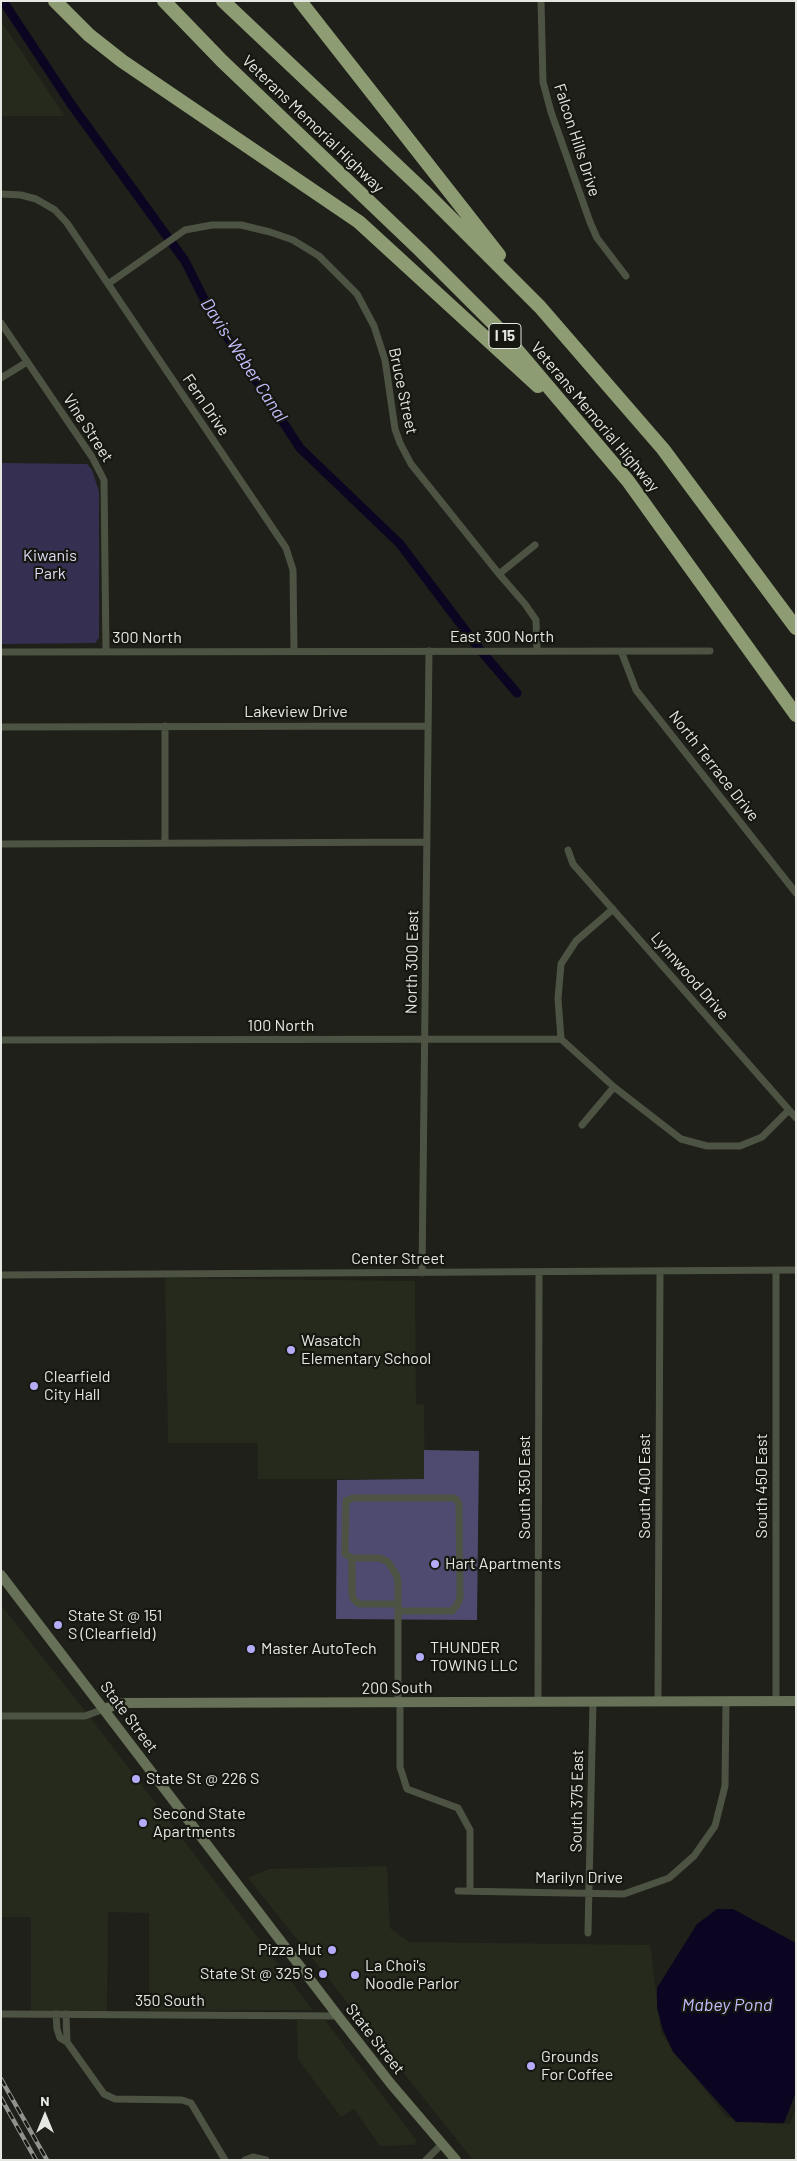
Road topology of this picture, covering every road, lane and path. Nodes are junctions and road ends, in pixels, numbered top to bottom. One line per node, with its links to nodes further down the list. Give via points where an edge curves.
1 (55, 1): 13 (highway, via 89,35 126,64 359,222)
2 (164, 1): 13 (highway, Veterans Memorial Highway / I 15, via 501,331)
3 (223, 1): 9 (highway, Veterans Memorial Highway)
4 (300, 1): 9 (highway)
5 (541, 1): 7 (street, Falcon Hills Drive, via 543,82 550,112 597,238)
6 (1, 194): 8 (street, Fern Drive, via 21,194 51,207 64,219)
7 (626, 276)
8 (108, 284): 15 (street, Bruce Street, via 185,230 212,225 240,225 270,232 313,252 357,294 374,326 385,360 395,429 411,464); 17 (street, Fern Drive, via 289,553 293,570)
9 (540, 306): 16 (highway, Veterans Memorial Highway, via 663,449)
10 (1, 323): 11 (street, Vine Street)
11 (27, 362): 12 (street); 23 (street, Vine Street, via 104,480)
12 (1, 378)
13 (584, 428): 24 (highway, Veterans Memorial Highway / I 15, via 628,481)
14 (535, 545): 15 (street)
15 (499, 574): 19 (street, Bruce Street, via 536,620)
16 (796, 628)
17 (294, 651): 18 (street, East 300 North); 23 (street, 300 North)
18 (429, 651): 19 (street, East 300 North); 27 (street, North 300 East)
19 (537, 651): 20 (street, East 300 North)
20 (621, 651): 21 (street, East 300 North); 32 (street, North Terrace Drive, via 636,690)
21 (710, 651)
22 (1, 652): 23 (street, 300 North)
23 (106, 652)
24 (796, 715)
25 (1, 726): 26 (street, Lakeview Drive)
26 (164, 726): 27 (street, Lakeview Drive); 29 (street)
27 (428, 726): 28 (street, North 300 East)
28 (427, 842): 29 (street); 34 (street, North 300 East)
29 (164, 843): 30 (street)
30 (1, 844)
31 (568, 850): 33 (street, Lynnwood Drive, via 573,864)
32 (796, 893)
33 (613, 909): 35 (street, via 576,941 561,964 558,999); 38 (street, Lynnwood Drive)
34 (425, 1039): 35 (street, 100 North); 36 (street, 100 North); 45 (street, North 300 East)
35 (561, 1039): 37 (street)
36 (1, 1040)
37 (614, 1086): 38 (street, via 681,1139 707,1146 740,1146 762,1137); 40 (street)
38 (789, 1110): 39 (street, Lynnwood Drive)
39 (796, 1118)
40 (582, 1124)
41 (776, 1270): 42 (street, Center Street); 43 (street, Center Street); 54 (street, South 450 East)
42 (796, 1270)
43 (660, 1271): 44 (street, Center Street); 52 (street, South 400 East)
44 (539, 1272): 45 (street, Center Street); 50 (street, South 350 East)
45 (422, 1273): 46 (street, Center Street)
46 (1, 1276)
47 (352, 1558): 49 (street, via 380,1558 388,1562 397,1576); 49 (street, via 354,1600 359,1604); 49 (street, via 345,1554 346,1501 353,1498 457,1500 460,1504 458,1605 452,1611)
48 (1, 1575): 57 (main road, State Street)
49 (398, 1608): 56 (street)
50 (538, 1701): 51 (main road, 200 South); 56 (main road, 200 South)
51 (593, 1701): 52 (main road, 200 South); 61 (street, South 375 East)
52 (658, 1701): 53 (main road, 200 South)
53 (726, 1701): 54 (main road, 200 South); 61 (street, Marilyn Drive, via 725,1786 715,1826 694,1856 669,1878 624,1894)
54 (776, 1701): 55 (main road, 200 South)
55 (796, 1701)
56 (399, 1703): 57 (main road, 200 South, via 121,1703); 60 (street, via 400,1767 407,1789 458,1808 470,1830)
57 (104, 1709): 58 (street, 200 South, via 85,1716); 66 (main road, State Street)
58 (1, 1716)
59 (458, 1891): 60 (street, Marilyn Drive)
60 (470, 1891): 61 (street, Marilyn Drive)
61 (589, 1894): 62 (street, South 375 East)
62 (588, 1932)
63 (1, 2014): 64 (street, 350 South)
64 (56, 2014): 65 (street, 350 South); 67 (street, via 58,2034)
65 (66, 2014): 66 (street, 350 South); 67 (street)
66 (338, 2016): 68 (main road, State Street)
67 (67, 2042): 69 (street, via 109,2098 192,2103)
68 (442, 2144): 72 (street); 73 (main road, State Street)
69 (225, 2160)
70 (245, 2160): 71 (street, via 256,2157)
71 (266, 2160)
72 (426, 2160)
73 (456, 2160)

